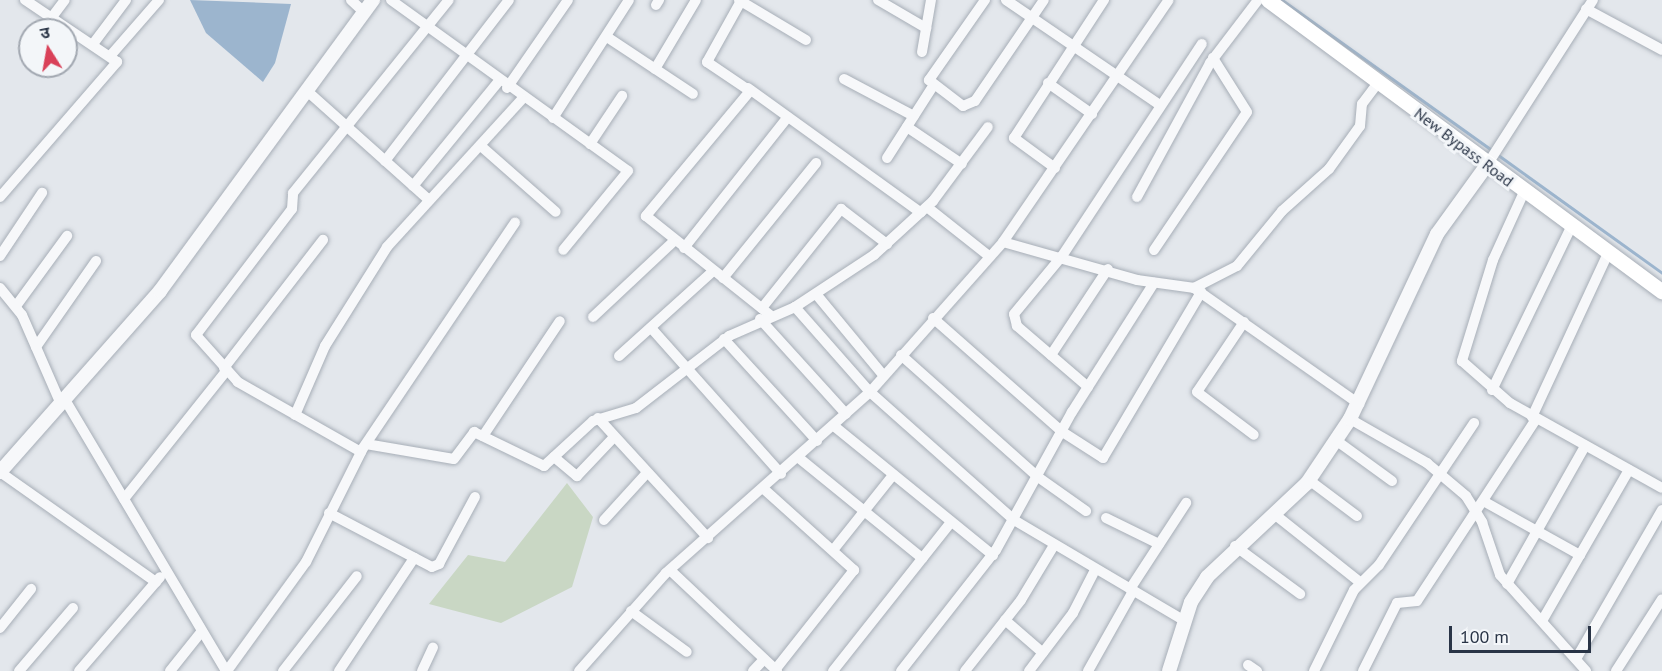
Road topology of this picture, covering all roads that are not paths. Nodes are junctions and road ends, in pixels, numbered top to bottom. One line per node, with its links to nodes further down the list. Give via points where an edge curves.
1 (25, 0): 24 (street)
2 (65, 0): 24 (street)
3 (126, 0): 30 (street)
4 (159, 0): 35 (street)
5 (351, 0): 23 (street)
6 (391, 0): 27 (street)
7 (449, 0): 27 (street)
8 (509, 0): 37 (street)
9 (568, 0): 43 (street)
10 (629, 0): 28 (street)
11 (696, 0): 38 (street)
12 (878, 0): 26 (street)
13 (932, 0): 26 (street)
14 (984, 0): 44 (street, via 931,77)
15 (1006, 0): 25 (street)
16 (1044, 0): 25 (street)
17 (1104, 0): 32 (street)
18 (1170, 0): 39 (street)
19 (1258, 0): 36 (street)
20 (1268, 0): 42 (main road, New Bypass Road)
21 (740, 1): 29 (street); 45 (street, via 706,62)
22 (1590, 4): 33 (street); 60 (street)
23 (369, 6): 46 (street)
24 (52, 17): 30 (street)
25 (1031, 18): 32 (street); 44 (street, via 970,105)
26 (926, 28): 34 (street)
27 (429, 29): 37 (street); 57 (street)
28 (608, 37): 38 (street); 54 (street)
29 (806, 40)
30 (93, 44): 35 (street)
31 (1202, 44): 50 (street)
32 (1072, 46): 39 (street); 41 (street)
33 (1662, 50)
34 (922, 52)
35 (111, 55): 69 (street, via 117,64)
36 (1214, 58): 70 (street); 82 (street, via 1247,112)
37 (468, 59): 43 (street); 62 (street)
38 (655, 69): 47 (street)
39 (1118, 76): 50 (street); 51 (street)
40 (844, 79): 52 (street)
41 (1048, 83): 51 (street); 65 (street, via 1014,141)
42 (1378, 83): 60 (main road, New Bypass Road); 92 (street, via 1362,104 1360,126 1329,169 1282,211 1237,266)
43 (503, 84): 49 (street); 66 (street)
44 (933, 86): 52 (street)
45 (748, 88): 53 (street); 80 (street, via 646,216)
46 (306, 90): 57 (street); 114 (street, via 159,291)
47 (693, 94)
48 (622, 96): 58 (street)
49 (522, 99): 54 (street); 59 (street)
50 (1160, 105): 85 (street)
51 (1092, 114): 65 (street)
52 (914, 116): 55 (street)
53 (788, 117): 72 (street); 80 (street)
54 (553, 118): 58 (street)
55 (907, 127): 61 (street); 64 (street)
56 (988, 127): 64 (street)
57 (347, 128): 62 (street); 109 (street, via 293,193 292,209 197,332 197,339)
58 (590, 144): 81 (street, via 628,174)
59 (482, 147): 71 (street); 73 (street)
60 (1493, 157): 67 (main road, New Bypass Road); 115 (street, via 1437,234)
61 (887, 158)
62 (385, 161): 66 (street)
63 (816, 163): 89 (street)
64 (962, 164): 72 (street)
65 (1055, 168): 78 (street)
66 (413, 186): 71 (street)
67 (1524, 192): 75 (main road, New Bypass Road); 112 (street, via 1462,347 1464,366)
68 (42, 193): 84 (street)
69 (0, 197)
70 (1137, 197)
71 (429, 200): 117 (street, via 369,273 325,346)
72 (924, 210): 79 (street); 86 (street)
73 (556, 212)
74 (515, 223): 130 (street)
75 (1572, 227): 83 (main road, New Bypass Road); 112 (street)
76 (67, 236): 95 (street)
77 (322, 240): 109 (street)
78 (1003, 242): 85 (street); 86 (street)
79 (886, 244): 94 (street); 97 (street, via 841,209)
80 (679, 245): 89 (street); 98 (street)
81 (562, 250)
82 (1154, 250)
83 (1608, 253): 93 (main road, New Bypass Road); 119 (street)
84 (0, 256)
85 (1062, 256): 88 (street); 106 (street, via 1013,318)
86 (990, 257): 99 (street)
87 (96, 261): 104 (street)
88 (1108, 269): 90 (street); 106 (street)
89 (718, 275): 97 (street); 102 (street)
90 (1154, 283): 92 (street); 111 (street)
91 (0, 288): 95 (street)
92 (1198, 290): 101 (street); 123 (street, via 1105,457)
93 (1662, 292)
94 (816, 294): 96 (street); 110 (street)
95 (16, 306): 104 (street)
96 (795, 307): 97 (street); 113 (street)
97 (764, 314): 103 (street); 116 (street)
98 (593, 317)
99 (933, 318): 105 (street); 123 (street)
100 (560, 321): 125 (street)
101 (1244, 322): 115 (street); 124 (street, via 1197,392)
102 (652, 329): 107 (street); 108 (street)
103 (724, 339): 108 (street); 127 (street)
104 (36, 347): 114 (street)
105 (901, 355): 110 (street); 139 (street)
106 (1051, 355): 111 (street)
107 (619, 356)
108 (684, 367): 118 (street, via 636,408); 136 (street)
109 (225, 369): 117 (street); 145 (street)
110 (884, 375): 113 (street)
111 (1088, 387): 123 (street)
112 (1492, 390): 119 (street)
113 (870, 392): 116 (street); 157 (street)
114 (62, 400): 134 (street); 145 (street)
115 (1359, 404): 120 (street)
116 (846, 414): 122 (street)
117 (295, 415): 130 (street)
118 (598, 418): 126 (street); 131 (street)
119 (1534, 418): 129 (street); 146 (street)
120 (1350, 419): 128 (street); 138 (street)
121 (1474, 423): 138 (street)
122 (834, 426): 127 (street); 137 (street)
123 (1061, 430): 139 (street)
124 (1254, 435)
125 (483, 436): 130 (street, via 471,434 454,459); 131 (street, via 538,465)
126 (614, 437): 131 (street, via 577,476); 135 (street)
127 (817, 441): 132 (street)
128 (1337, 441): 140 (street); 141 (street)
129 (1585, 446): 133 (street); 159 (street)
130 (364, 448): 151 (street)
131 (554, 457)
132 (799, 458): 136 (street); 149 (street)
133 (1629, 470): 142 (street); 166 (street)
134 (0, 472): 173 (street)
135 (646, 474): 156 (street); 160 (street)
136 (781, 474): 143 (street)
137 (893, 474): 149 (street); 158 (street)
138 (1440, 474): 153 (street); 174 (street)
139 (1038, 477): 150 (street); 157 (street)
140 (1309, 480): 152 (street); 154 (street)
141 (1392, 481)
142 (1662, 488)
143 (765, 490): 160 (street); 164 (street)
144 (475, 497): 167 (street, via 439,564)
145 (124, 499): 169 (street)
146 (1485, 502): 153 (street); 159 (street)
147 (1186, 503): 161 (street)
148 (1662, 510): 191 (street)
149 (864, 511): 164 (street); 168 (street)
150 (1086, 511)
151 (329, 513): 167 (street); 196 (street, via 306,562)
152 (1273, 513): 162 (street); 174 (street)
153 (1478, 513): 175 (street, via 1494,564); 209 (street, via 1417,601 1397,603)
154 (1358, 516)
155 (1106, 518): 161 (street)
156 (604, 520)
157 (1014, 520): 163 (street); 165 (street)
158 (951, 522): 165 (street); 168 (street)
159 (1536, 533): 166 (street); 175 (street)
160 (708, 538): 170 (street)
161 (1159, 544): 177 (street)
162 (1235, 546): 178 (street); 183 (street, via 1198,589)
163 (1053, 547): 171 (street); 182 (street)
164 (834, 549): 192 (street, via 853,565 853,573)
165 (993, 555): 203 (street)
166 (1580, 555): 184 (street)
167 (414, 558): 198 (street)
168 (922, 558): 202 (street)
169 (166, 570): 173 (street); 186 (street)
170 (670, 570): 181 (street); 190 (street)
171 (1095, 570): 177 (street); 189 (street)
172 (357, 576): 197 (street)
173 (156, 582): 194 (street)
174 (1361, 583): 208 (street)
175 (1507, 584): 184 (street)
176 (31, 589): 185 (street)
177 (1132, 590): 183 (street); 206 (street)
178 (1300, 594)
179 (1662, 599): 211 (street)
180 (73, 608): 193 (street)
181 (632, 611): 188 (street); 200 (street)
182 (1005, 620): 189 (street); 204 (street)
183 (1185, 621): 207 (street)
184 (1542, 621): 191 (street)
185 (0, 628)
186 (202, 631): 195 (street); 196 (street)
187 (433, 647): 199 (street)
188 (687, 652)
189 (1043, 653): 205 (street)
190 (764, 659): 192 (street); 201 (street)
191 (1576, 659): 210 (street)
192 (776, 670)
193 (19, 671)
194 (79, 671)
195 (170, 671)
196 (226, 671)
197 (283, 671)
198 (339, 671)
199 (422, 671)
200 (579, 671)
201 (753, 671)
202 (833, 671)
203 (902, 671)
204 (965, 671)
205 (1029, 671)
206 (1088, 671)
207 (1169, 671)
208 (1314, 671)
209 (1364, 671)
210 (1586, 671)
211 (1616, 671)

